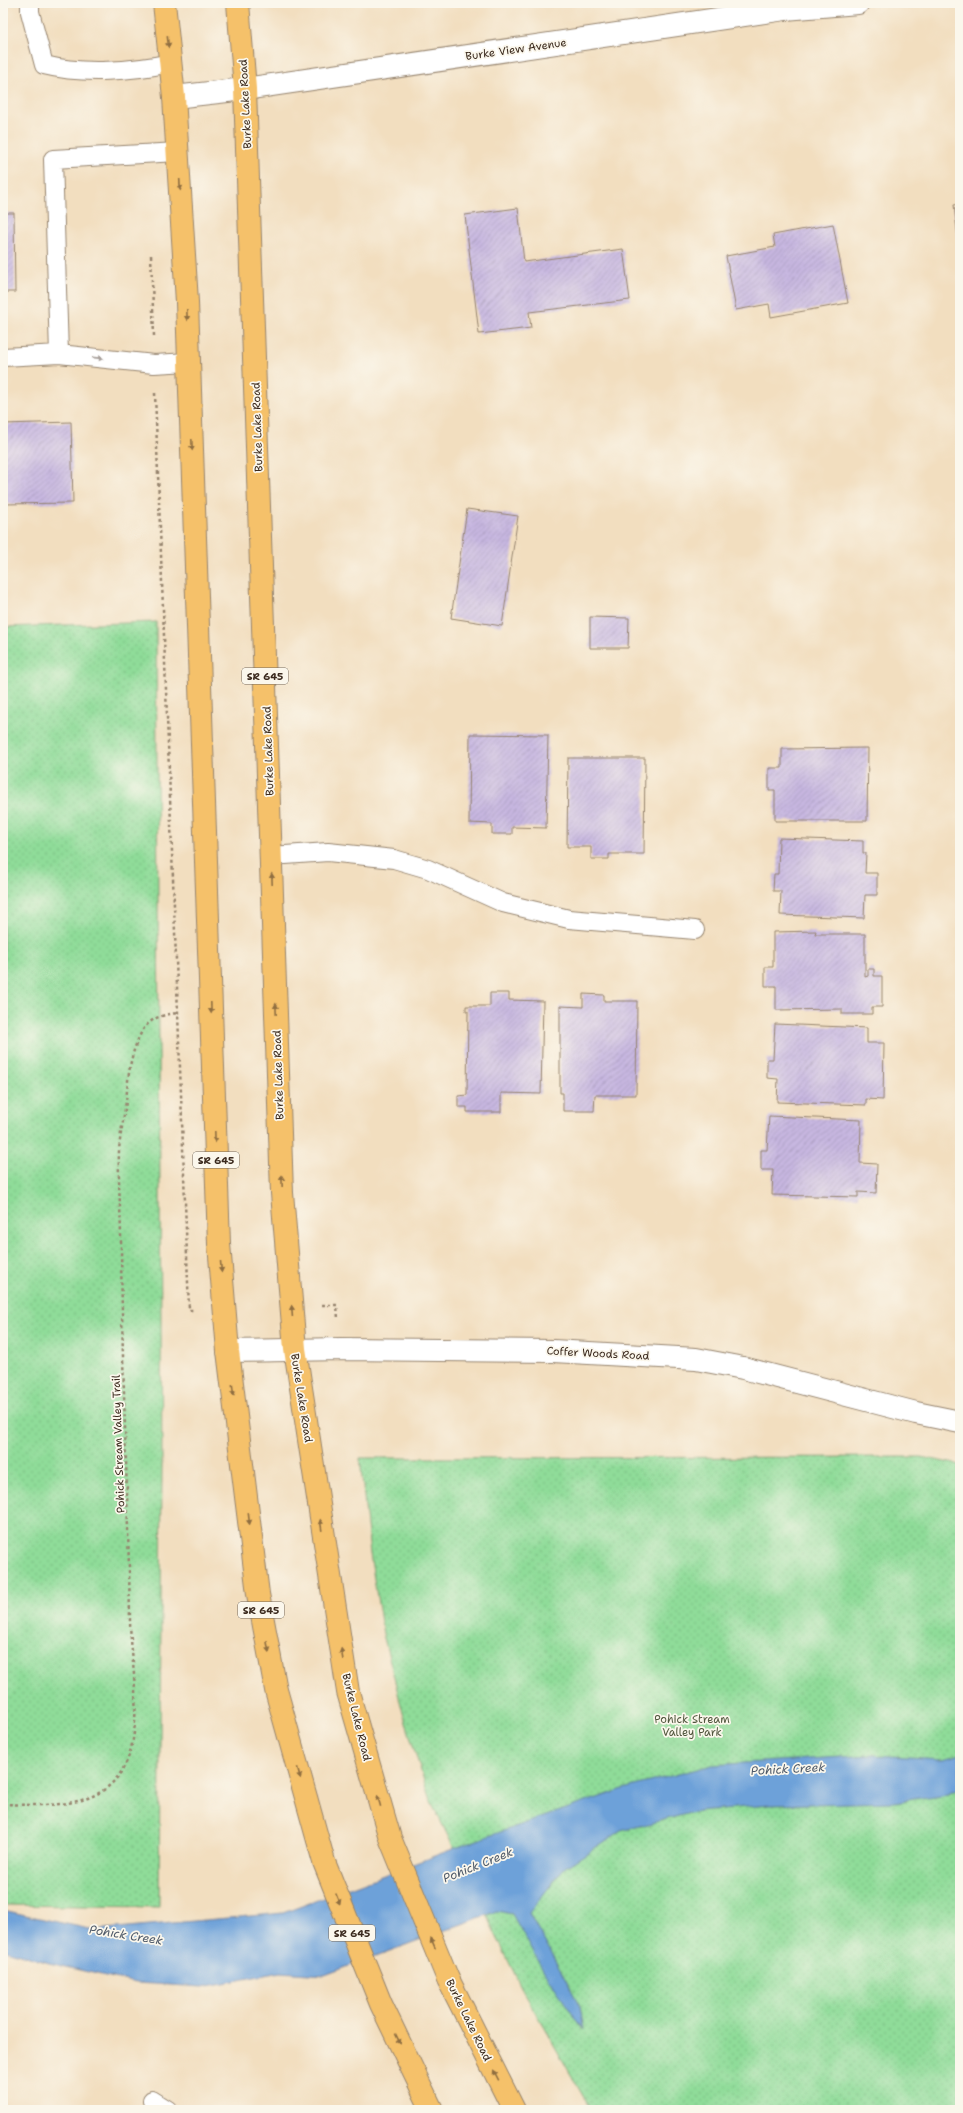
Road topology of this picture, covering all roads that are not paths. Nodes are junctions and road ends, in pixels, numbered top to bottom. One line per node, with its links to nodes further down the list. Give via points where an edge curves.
1 (30, 3): 5 (lane, via 44,65 64,70 141,69)
2 (164, 3): 5 (main road, SR 645, one-way to 5)
3 (238, 3): 6 (main road, Burke Lake Road / SR 645)
4 (858, 3): 6 (street, Burke View Avenue, via 785,9)
5 (171, 63): 7 (main road, SR 645)
6 (245, 89): 7 (street, Burke View Avenue); 12 (main road, Burke Lake Road / SR 645)
7 (174, 97): 8 (main road, SR 645)
8 (178, 152): 9 (lane, via 53,159); 11 (main road, SR 645, one-way to 11)
9 (59, 354): 10 (lane); 11 (lane, one-way to 11, via 154,364)
10 (3, 357)
11 (189, 362): 15 (main road, SR 645, one-way to 15, via 218,1220)
12 (271, 856): 13 (lane, via 328,852 394,859 428,869 503,903 569,919); 14 (main road, Burke Lake Road / SR 645, one-way to 12, via 282,1193)
13 (695, 930)
14 (295, 1349): 15 (street, Coffer Woods Road); 16 (street, Coffer Woods Road, via 553,1351 696,1359 743,1368); 20 (main road, Burke Lake Road / SR 645, one-way to 14, via 448,1979 390,1838 348,1692)
15 (228, 1351): 19 (main road, SR 645, one-way to 19, via 258,1594 276,1690 324,1862 381,2004)
16 (960, 1422)
17 (152, 2100): 18 (lane)
18 (168, 2110)
19 (432, 2110)
20 (514, 2110)

